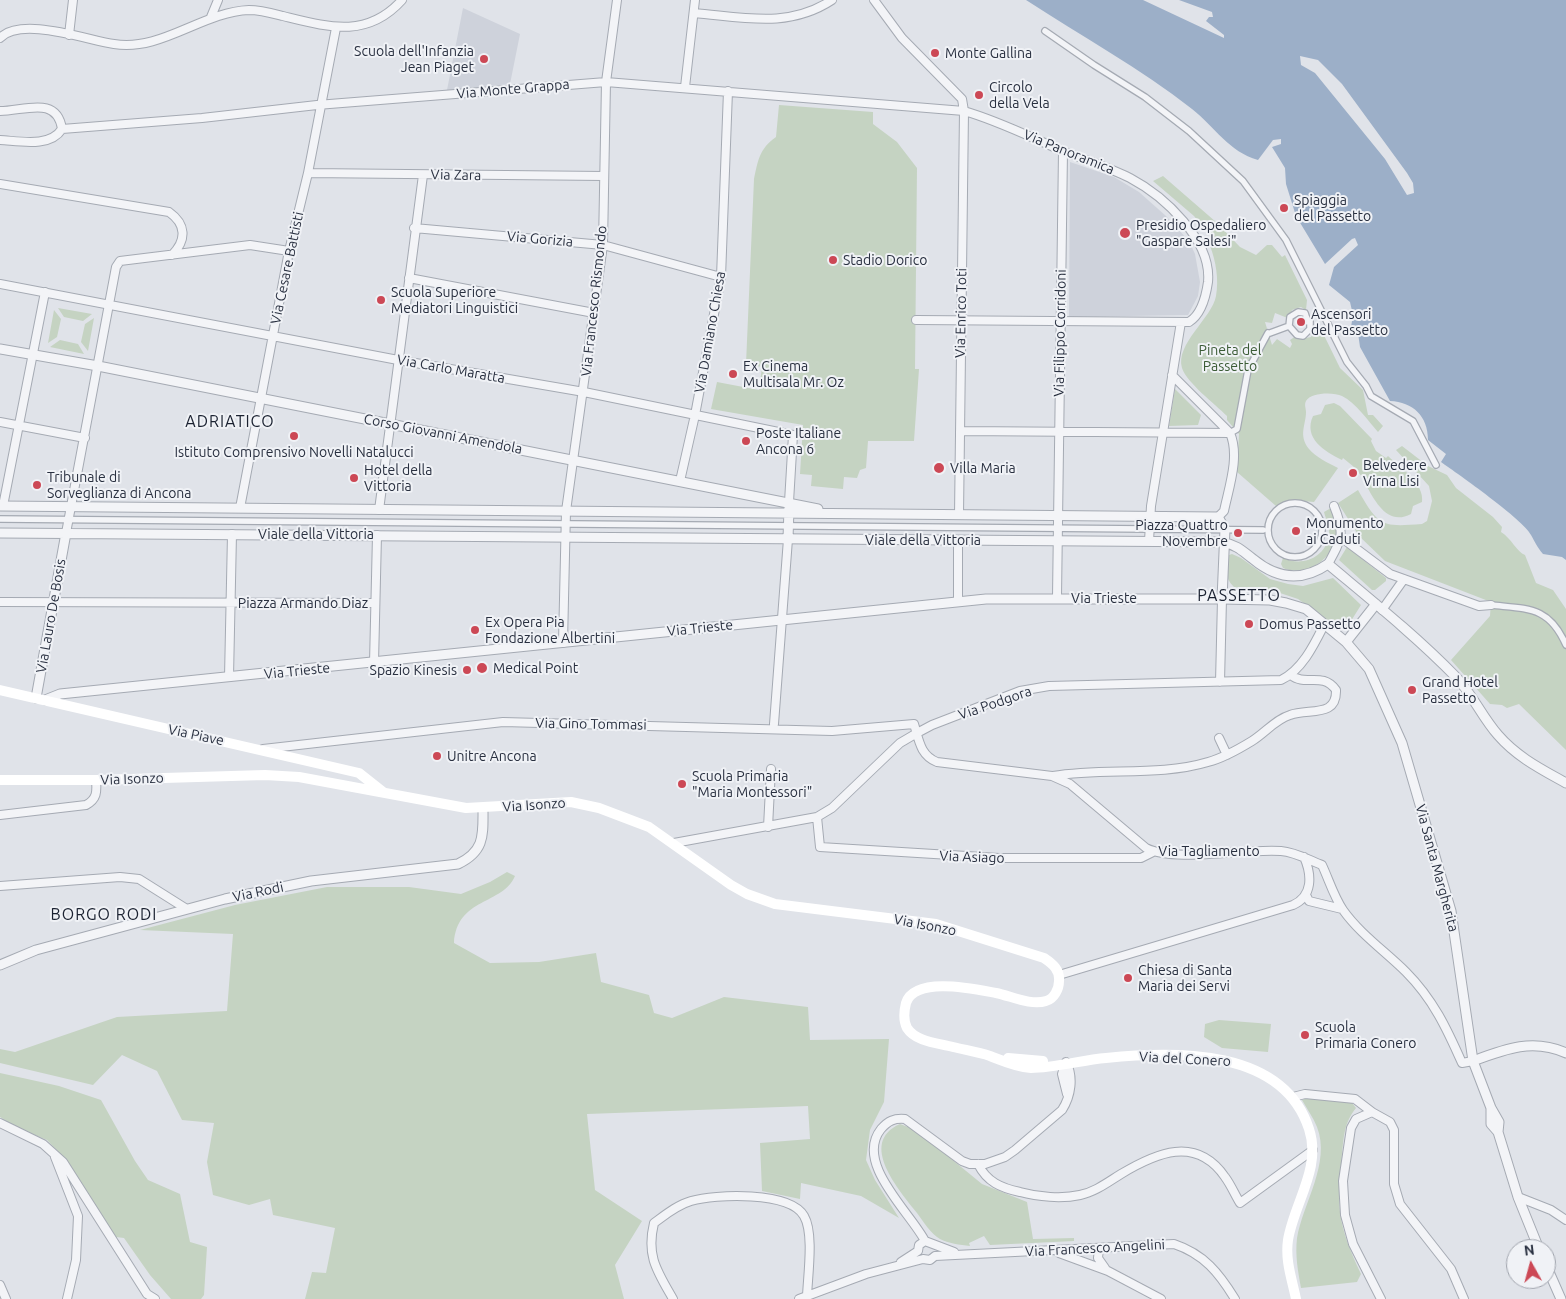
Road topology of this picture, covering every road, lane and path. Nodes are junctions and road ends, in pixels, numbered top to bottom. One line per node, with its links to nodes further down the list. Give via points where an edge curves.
1 (73, 0): 12 (street)
2 (218, 0): 9 (street)
3 (402, 0): 10 (street, via 391,13 365,25)
4 (617, 0): 14 (street, Via Francesco Rismondo)
5 (695, 0): 8 (street)
6 (832, 0): 8 (street, via 805,15 781,20)
7 (874, 0): 19 (street, via 902,38 962,99)
8 (694, 12): 15 (street)
9 (211, 17): 10 (street, via 252,10); 12 (street, via 143,44 115,44)
10 (336, 28): 17 (street, Via Cesare Battisti)
11 (1045, 31): 60 (street, via 1153,102 1189,130 1242,181 1286,240 1347,362 1371,396 1413,421)
12 (70, 35): 13 (street, via 24,28 5,33)
13 (0, 38)
14 (606, 82): 15 (street, Via Monte Grappa); 17 (street, Via Monte Grappa); 25 (street, Via Francesco Rismondo)
15 (685, 87): 16 (street, Via Monte Grappa)
16 (728, 91): 19 (street, Via Monte Grappa); 31 (street, Via Damiano Chiesa)
17 (321, 104): 20 (street, Via Monte Grappa, via 202,118); 23 (street, Via Cesare Battisti)
18 (0, 110): 20 (street, via 48,108 57,114)
19 (964, 111): 22 (street, Via Panoramica, via 990,118); 38 (street, Via Enrico Toti)
20 (62, 129): 21 (street, via 53,137 40,141)
21 (0, 140)
22 (1063, 151): 39 (street, Via Filippo Corridoni); 40 (street, Via Panoramica, via 1143,185 1172,210 1200,244 1208,276 1204,299 1194,319)
23 (308, 173): 24 (street, Via Zara); 29 (street, Via Cesare Battisti)
24 (423, 174): 25 (street, Via Zara); 27 (street)
25 (604, 176): 28 (street, Via Francesco Rismondo)
26 (0, 184): 30 (street, via 168,212 177,218 183,230 181,244)
27 (414, 228): 28 (street, Via Gorizia); 32 (street)
28 (603, 245): 31 (street, Via Gorizia); 36 (street, Via Francesco Rismondo)
29 (289, 251): 30 (street, via 250,245); 42 (street, Via Cesare Battisti)
30 (172, 255): 35 (street, via 120,261)
31 (721, 277): 50 (street, Via Damiano Chiesa)
32 (409, 278): 36 (street); 45 (street)
33 (0, 284): 34 (street)
34 (45, 292): 35 (street, Via Carlo Maratta); 44 (street)
35 (109, 304): 42 (street, Via Carlo Maratta); 46 (street)
36 (594, 313): 48 (street, Via Francesco Rismondo)
37 (916, 320): 38 (street)
38 (962, 320): 39 (street); 54 (street, Via Enrico Toti)
39 (1060, 321): 40 (street); 55 (street, Via Filippo Corridoni)
40 (1181, 322): 47 (street)
41 (1289, 326): 41 (street, via 1297,335 1303,336 1310,329 1305,313 1298,312 1290,317); 57 (street, via 1269,333 1248,370 1237,429)
42 (273, 336): 45 (street, Via Carlo Maratta); 49 (street, Via Cesare Battisti)
43 (0, 349): 44 (street)
44 (32, 355): 46 (street, Corso Giovanni Amendola); 53 (street)
45 (398, 360): 48 (street, Via Carlo Maratta); 52 (street)
46 (98, 366): 49 (street, Corso Giovanni Amendola); 58 (street)
47 (1172, 375): 56 (street); 57 (street)
48 (584, 392): 50 (street, Via Carlo Maratta); 59 (street, Via Francesco Rismondo)
49 (260, 398): 52 (street, Corso Giovanni Amendola); 66 (street, Via Cesare Battisti)
50 (695, 415): 61 (street, Via Damiano Chiesa); 62 (street, Via Carlo Maratta, via 793,436)
51 (0, 422): 53 (street)
52 (389, 424): 59 (street, Corso Giovanni Amendola); 67 (street)
53 (18, 426): 58 (street); 63 (street)
54 (960, 431): 55 (street); 71 (street, Via Enrico Toti)
55 (1059, 432): 56 (street); 72 (street, Via Filippo Corridoni)
56 (1162, 433): 57 (street); 73 (street)
57 (1230, 433): 74 (street, via 1234,442 1233,460 1224,511)
58 (85, 438): 65 (street)
59 (574, 460): 61 (street, Corso Giovanni Amendola); 68 (street, Via Francesco Rismondo)
60 (1436, 464)
61 (680, 481): 62 (street, Corso Giovanni Amendola)
62 (789, 502): 69 (street, Corso Giovanni Amendola); 70 (street)
63 (1, 506): 65 (street, Viale della Vittoria)
64 (1334, 506): 89 (street)
65 (71, 507): 66 (street, Viale della Vittoria); 77 (street)
66 (240, 508): 67 (street, Viale della Vittoria)
67 (379, 510): 68 (street, Viale della Vittoria)
68 (566, 511): 70 (street, Viale della Vittoria); 78 (street)
69 (833, 512): 70 (street, Viale della Vittoria); 71 (street, Viale della Vittoria)
70 (788, 513): 79 (street)
71 (959, 515): 72 (street, Viale della Vittoria)
72 (1058, 515): 73 (street, Viale della Vittoria); 80 (street)
73 (1150, 516): 74 (street, Viale della Vittoria); 81 (street)
74 (1218, 517): 82 (street)
75 (1320, 518): 75 (street, via 1305,505 1293,503 1283,506 1273,514 1269,523 1270,540 1285,555 1305,555 1320,542)
76 (0, 519): 77 (street, Viale della Vittoria)
77 (69, 519): 78 (street, Viale della Vittoria); 85 (street)
78 (566, 524): 79 (street, Viale della Vittoria); 88 (street)
79 (788, 526): 80 (street, Viale della Vittoria); 90 (street)
80 (1058, 528): 81 (street, Viale della Vittoria); 92 (street)
81 (1149, 528): 82 (street, Viale della Vittoria); 93 (street)
82 (1225, 529): 83 (street); 94 (street)
83 (1263, 530)
84 (0, 533): 85 (street, Viale della Vittoria)
85 (66, 533): 86 (street, Viale della Vittoria); 101 (street, Via Lauro De Bosis)
86 (232, 534): 87 (street, Viale della Vittoria); 103 (street, Piazza Armando Diaz)
87 (377, 534): 88 (street, Viale della Vittoria); 102 (street, Piazza Armando Diaz)
88 (565, 536): 90 (street, Viale della Vittoria); 109 (street)
89 (1342, 538): 95 (street); 96 (street, via 1390,574)
90 (788, 539): 91 (street, Viale della Vittoria); 106 (street)
91 (958, 540): 92 (street, Viale della Vittoria); 99 (street)
92 (1058, 540): 93 (street, Viale della Vittoria); 97 (street)
93 (1149, 541): 94 (street, Viale della Vittoria)
94 (1223, 542): 95 (street, via 1237,546 1265,568 1284,576 1306,576); 98 (street)
95 (1328, 564): 105 (street)
96 (1404, 579): 104 (street, via 1479,606); 105 (street)
97 (1057, 597): 98 (street, Via Trieste); 99 (street, Via Trieste)
98 (1222, 598): 107 (street, Via Trieste, via 1286,603 1306,609); 114 (street)
99 (958, 601): 106 (street, Via Trieste)
100 (0, 602): 101 (street)
101 (54, 602): 103 (street); 116 (street, Via Lauro De Bosis)
102 (375, 603): 103 (street, Piazza Armando Diaz); 111 (street)
103 (231, 604): 113 (street)
104 (1491, 605): 110 (street, via 1539,611 1560,631)
105 (1379, 607): 108 (street); 127 (street, via 1467,689 1507,745)
106 (782, 619): 109 (street, Via Trieste); 117 (street)
107 (1324, 625): 108 (street, Via Trieste); 112 (street, via 1313,648)
108 (1346, 642): 144 (street, Via Santa Margherita, via 1369,669 1402,743 1451,911)
109 (563, 643): 111 (street, Via Trieste)
110 (1566, 645)
111 (374, 663): 113 (street, Via Trieste)
112 (1291, 675): 114 (street, Via Podgora, via 1281,680); 121 (street, via 1298,680 1318,679 1331,683 1336,690 1335,702 1331,707 1288,715)
113 (229, 678): 116 (street, Via Trieste, via 60,694)
114 (1220, 682): 118 (street, Via Podgora, via 1050,686 1020,691)
115 (0, 690): 116 (main road, Via Piave)
116 (41, 699): 120 (main road, Via Piave)
117 (774, 724)
118 (917, 733): 120 (street, Via Gino Tommasi, via 914,724 832,731 503,722); 124 (street, Via Tagliamento, via 927,758 937,762); 132 (street, Via Podgora, via 900,743 832,808)
119 (1219, 738): 121 (street)
120 (258, 749): 123 (main road, Via Piave)
121 (1227, 755): 124 (street, via 1192,767 1072,772)
122 (771, 769): 133 (street)
123 (359, 773): 128 (main road, via 362,782); 129 (main road, Via Piave)
124 (1052, 776): 135 (street, Via Tagliamento, via 1070,784)
125 (0, 780): 126 (main road, Via Isonzo)
126 (96, 780): 128 (main road, Via Isonzo, via 299,777); 131 (street, via 97,795 86,805)
127 (1566, 783)
128 (355, 788): 129 (main road, Via Isonzo)
129 (385, 794): 130 (main road, Via Isonzo)
130 (483, 809): 134 (main road, Via Isonzo, via 571,802 624,816); 139 (street, Via Rodi, via 483,835 479,847 458,864 311,881)
131 (0, 815)
132 (817, 817): 133 (street, Via Podgora); 135 (street, Via Asiago, via 820,846 999,858 1141,858)
133 (768, 827): 134 (street, Via Podgora)
134 (674, 843): 142 (main road, Via Isonzo, via 731,885 775,904 936,924 1044,958 1055,966)
135 (1153, 852): 136 (street, Via Tagliamento, via 1282,851)
136 (1304, 857): 138 (street, via 1310,880); 140 (street, Via Tagliamento, via 1322,866)
137 (0, 886): 139 (street, via 120,877 139,879)
138 (1306, 896): 140 (street, via 1309,901); 142 (street, via 1293,905)
139 (185, 908): 141 (street, Via Rodi, via 36,950)
140 (1342, 909): 144 (street, Via Tagliamento, via 1406,972 1431,1002 1442,1018 1462,1063)
141 (0, 965)
142 (1060, 975): 145 (main road, Via del Conero, via 1059,988 1047,1001 924,987 907,1001 904,1016 911,1033 917,1038 1021,1067 1043,1068)
143 (1566, 1053): 144 (street, via 1549,1046 1525,1044)
144 (1473, 1061): 152 (street, Via Santa Margherita, via 1499,1122 1498,1132)
145 (1066, 1062): 146 (main road, Via del Conero, via 1158,1055 1235,1062 1255,1069); 151 (street, via 1072,1073 1062,1110 1015,1150 995,1161)
146 (1297, 1096): 147 (street, via 1355,1098); 149 (main road, Via del Conero, via 1310,1131)
147 (1372, 1112): 176 (street, via 1356,1119 1351,1128 1343,1181 1345,1215 1353,1244); 177 (street, via 1390,1122 1394,1130 1394,1184 1400,1204 1450,1269)
148 (0, 1123): 150 (street)
149 (1313, 1150): 151 (street, via 1240,1203 1224,1176 1207,1159 1187,1152 1157,1155 1097,1189 1065,1196 1002,1188 984,1176); 175 (main road, Via del Conero, via 1310,1171 1288,1243 1288,1265)
150 (53, 1151): 167 (street, via 119,1247); 170 (street, via 78,1216 76,1260)
151 (978, 1164): 155 (street, via 962,1161 905,1119 891,1120 878,1133 874,1151 879,1172)
152 (1518, 1197): 153 (street, via 1551,1210); 154 (street, Via Santa Margherita)
153 (1566, 1220)
154 (1535, 1239)
155 (925, 1241): 156 (street, Via Francesco Angelini); 159 (street, Via Francesco Angelini, via 919,1245)
156 (936, 1247): 160 (street, Via Francesco Angelini); 161 (street)
157 (1094, 1248): 158 (street, Via Francesco Angelini); 163 (street); 165 (street); 174 (street, Via Francesco Angelini, via 1174,1244 1186,1248 1207,1260)
158 (1051, 1250): 160 (street, Via Francesco Angelini); 163 (street)
159 (918, 1251): 162 (street); 164 (street, Via Francesco Angelini)
160 (960, 1254): 161 (street, Via Francesco Angelini)
161 (936, 1256): 162 (street, Via Francesco Angelini, via 930,1260)
162 (923, 1259): 164 (street, Via Francesco Angelini)
163 (1086, 1262): 165 (street)
164 (890, 1268): 168 (street, Via Francesco Angelini, via 852,1278)
165 (1108, 1271): 173 (street)
166 (0, 1286): 169 (street)
167 (144, 1296): 171 (street)
168 (803, 1297): 172 (street, via 809,1226 803,1214 796,1206 741,1195 690,1202 654,1223 650,1242 652,1257)
169 (6, 1299)
170 (67, 1299)
171 (155, 1299)
172 (673, 1299)
173 (1161, 1299)
174 (1235, 1299)
175 (1296, 1299)
176 (1381, 1299)
177 (1464, 1299)

